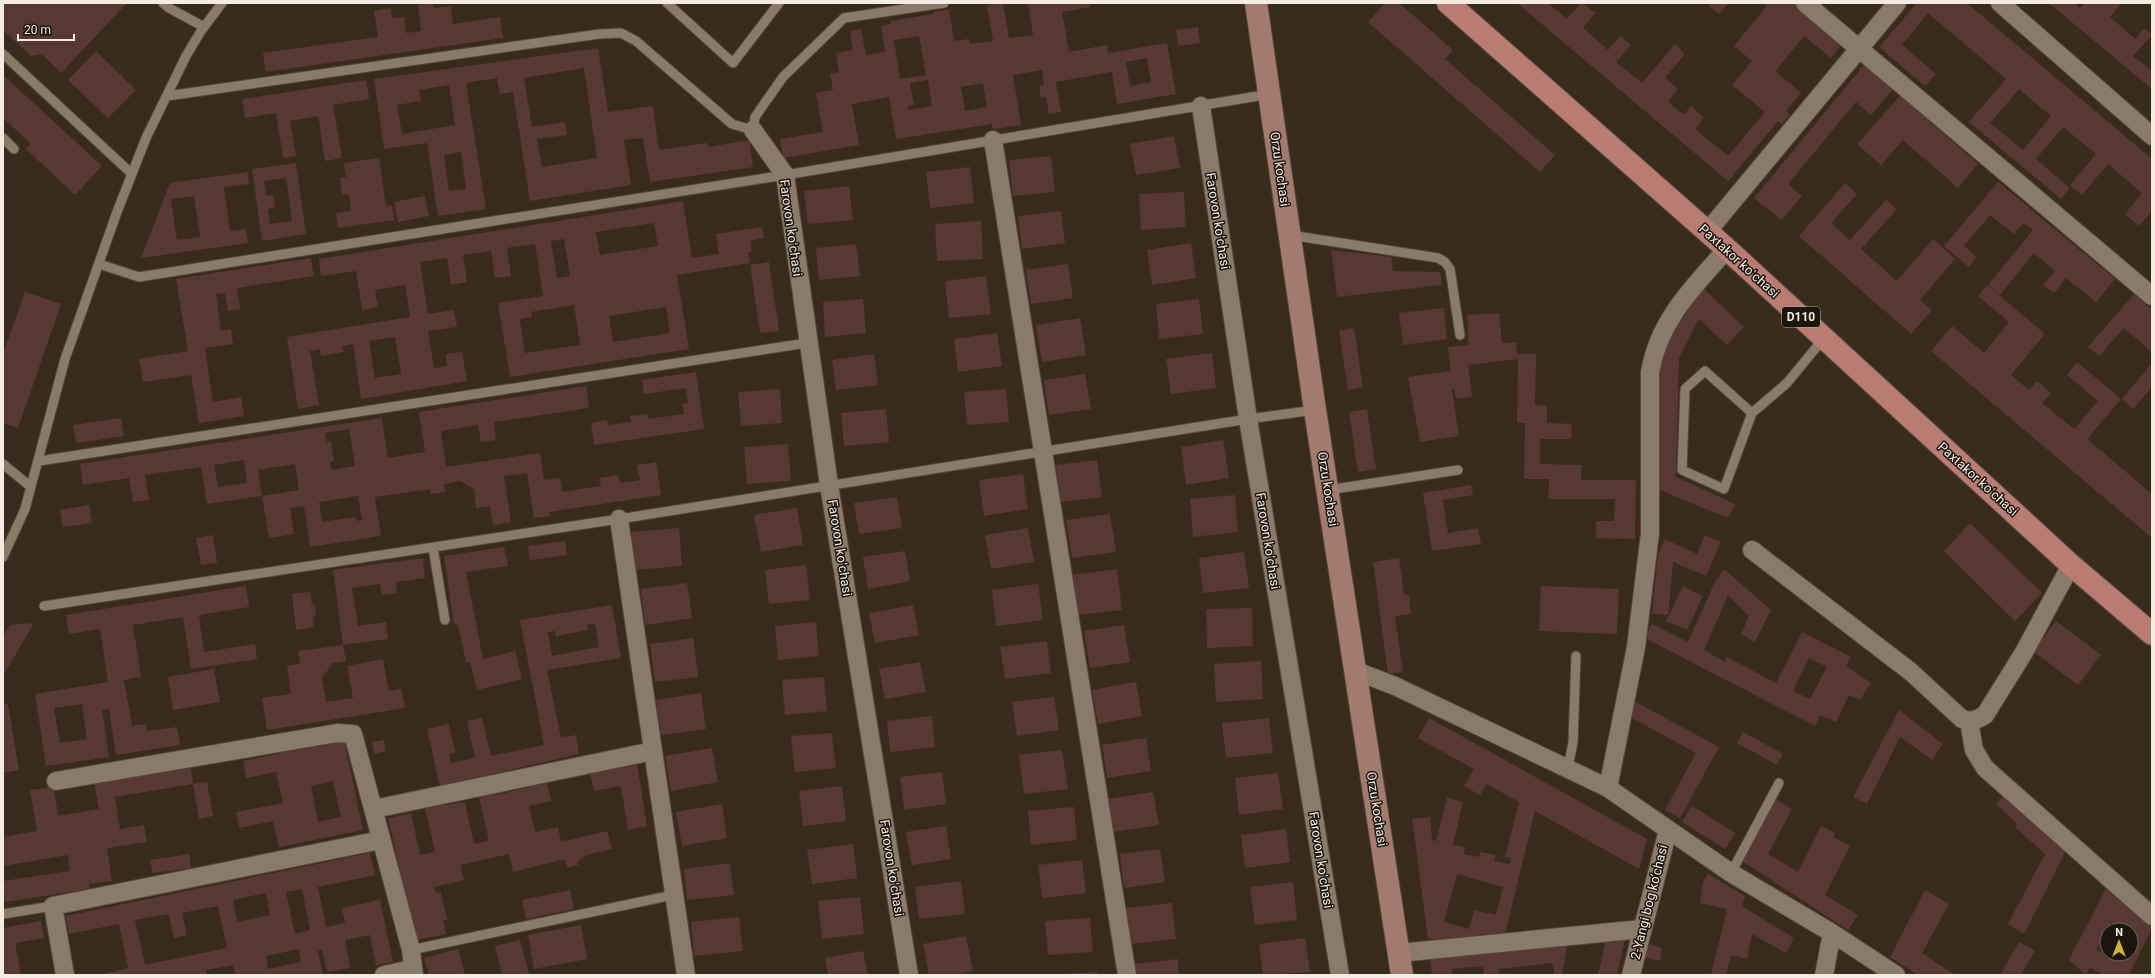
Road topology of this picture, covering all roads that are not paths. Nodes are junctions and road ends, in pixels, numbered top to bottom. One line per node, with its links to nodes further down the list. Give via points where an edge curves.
1 (163, 3): 11 (lane)
2 (222, 3): 11 (lane)
3 (667, 3): 4 (lane, via 733,63)
4 (779, 3)
5 (944, 3): 17 (lane, via 844,18 783,77 755,117)
6 (1256, 3): 14 (main road, Orzu kochasi)
7 (1448, 3): 24 (main road, Paxtakor koʻchasi / D110)
8 (1805, 3): 12 (street)
9 (1897, 3): 12 (street)
10 (2000, 3): 18 (street)
11 (204, 27): 15 (lane, via 186,56)
12 (1859, 48): 24 (street); 28 (street)
13 (3, 54): 22 (lane)
14 (1270, 94): 16 (lane); 25 (main road, Orzu kochasi)
15 (167, 96): 17 (lane, via 598,34 621,33 636,41 732,124); 22 (lane)
16 (1201, 106): 20 (lane); 34 (street, Farovon koʻchasi)
17 (754, 130): 23 (street, Farovon koʻchasi)
18 (2152, 136)
19 (3, 138): 21 (lane)
20 (993, 140): 23 (lane); 35 (street)
21 (14, 148)
22 (132, 174): 27 (lane)
23 (785, 175): 27 (lane, via 139,277); 31 (street, Farovon koʻchasi)
24 (1707, 232): 26 (main road, Paxtakor koʻchasi / D110)
25 (1290, 235): 29 (lane, via 1438,258 1446,262 1450,269); 32 (main road, Orzu kochasi)
26 (1727, 249): 30 (main road, Paxtakor koʻchasi / D110); 58 (street, via 1667,322 1652,358 1650,533 1636,647)
27 (98, 264): 36 (lane, via 65,359)
28 (2152, 296)
29 (1460, 335)
30 (1824, 338): 33 (lane, via 1787,383); 47 (main road, Paxtakor koʻchasi / D110)
31 (808, 342): 36 (lane); 39 (street, Farovon koʻchasi)
32 (1315, 410): 34 (lane); 41 (main road, Orzu kochasi)
33 (1752, 413): 33 (lane, via 1705,372 1685,389 1682,470 1724,489)
34 (1248, 419): 35 (lane); 77 (street, Farovon koʻchasi)
35 (1042, 452): 39 (lane); 76 (street)
36 (39, 460): 40 (lane)
37 (3, 463): 40 (lane)
38 (1458, 470): 41 (lane)
39 (829, 485): 42 (lane); 75 (street, Farovon koʻchasi)
40 (31, 487): 43 (lane, via 25,509)
41 (1328, 490): 52 (main road, Orzu kochasi)
42 (619, 519): 44 (lane); 54 (street)
43 (7, 540): 46 (lane)
44 (433, 548): 48 (lane); 49 (lane)
45 (1752, 550): 53 (street, via 1910,672 1962,719)
46 (3, 557)
47 (2071, 564): 50 (main road, Paxtakor koʻchasi / D110); 53 (street, via 2023,654 1985,715)
48 (44, 606)
49 (445, 620)
50 (2152, 634)
51 (1576, 656): 55 (lane, via 1573,742)
52 (1356, 671): 55 (street, via 1394,686); 70 (main road, Orzu kochasi)
53 (1969, 721): 66 (street, via 1974,750 1985,768)
54 (654, 751): 59 (street); 63 (street)
55 (1568, 768): 58 (street)
56 (56, 781): 59 (street, via 337,733 353,734)
57 (1779, 782): 62 (lane)
58 (1608, 788): 60 (street)
59 (374, 809): 61 (street)
60 (1668, 830): 62 (street); 67 (street, 2-Yangi bog koʼchasi)
61 (381, 840): 64 (street); 69 (street)
62 (1731, 873): 68 (street)
63 (673, 895): 69 (lane); 74 (street)
64 (53, 906): 65 (lane); 72 (street)
65 (3, 914)
66 (2152, 916)
67 (1642, 929): 70 (street); 79 (street, 2-Yangi bog koʼchasi)
68 (1832, 933): 80 (street); 81 (street)
69 (411, 950): 71 (street)
70 (1398, 953): 78 (main road, Orzu kochasi)
71 (412, 972): 73 (street)
72 (65, 975)
73 (384, 975)
74 (686, 975)
75 (909, 975)
76 (1127, 975)
77 (1340, 975)
78 (1402, 975)
79 (1631, 975)
80 (1824, 975)
81 (1896, 975)

